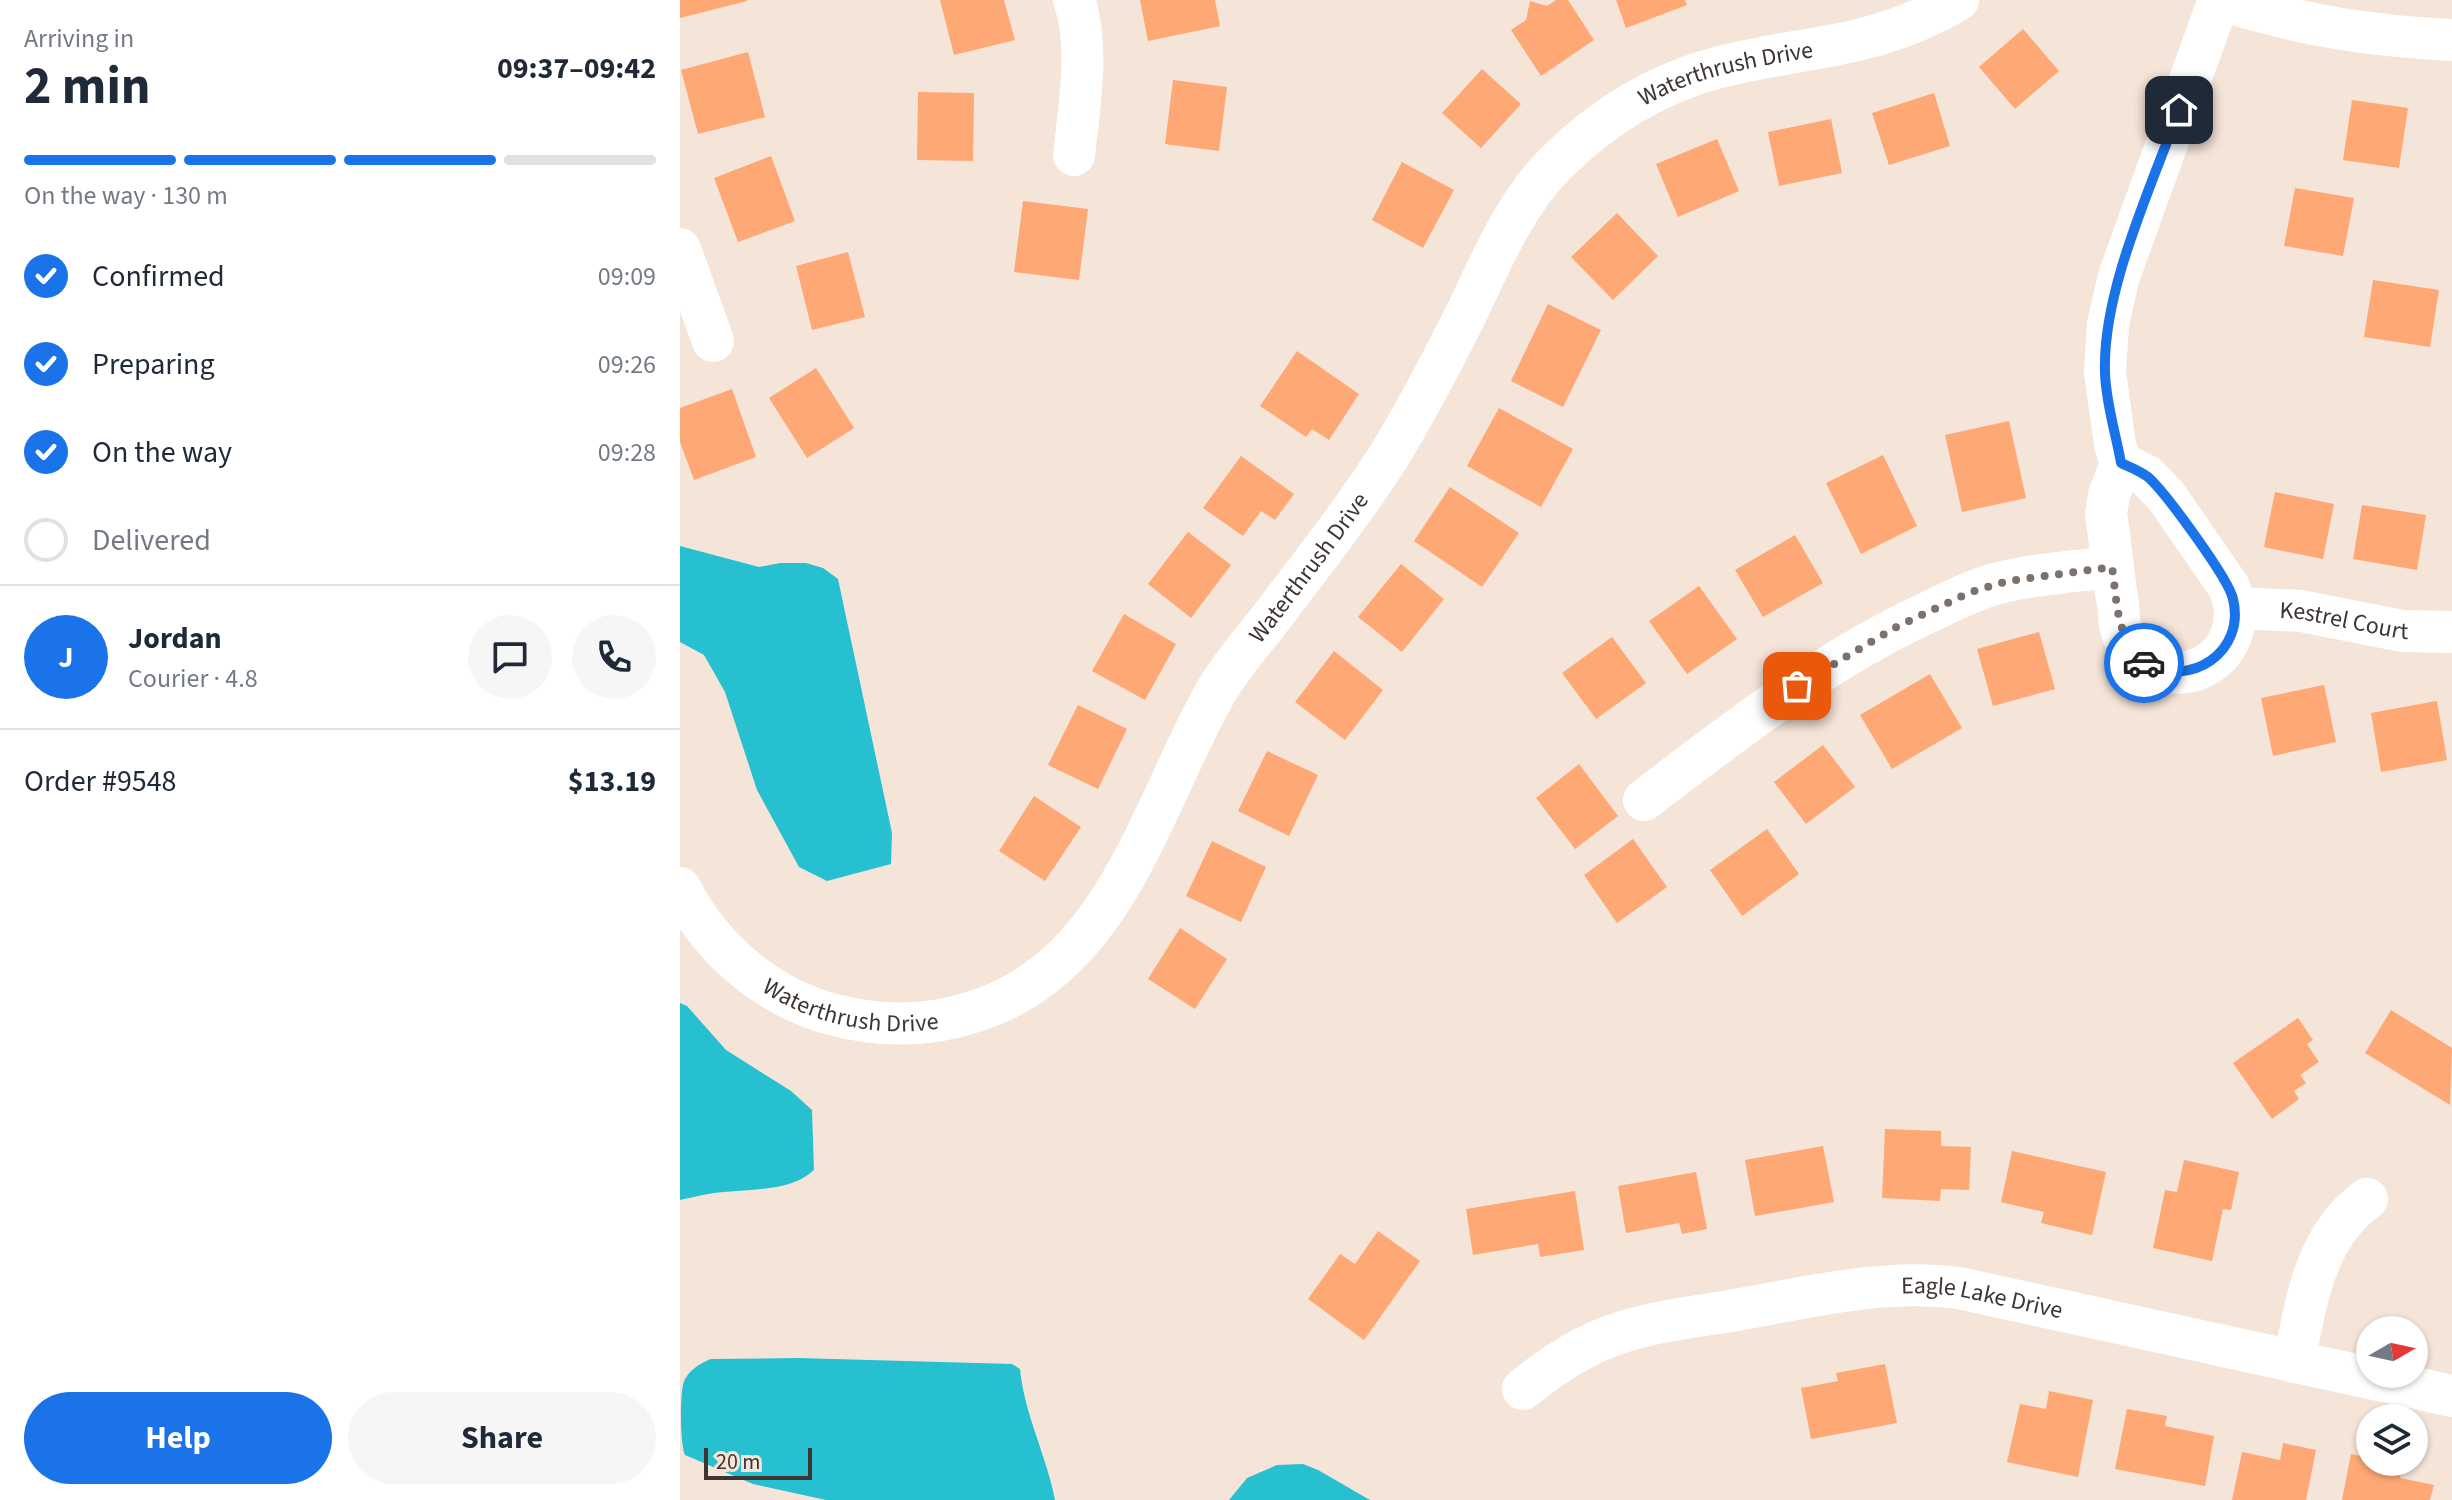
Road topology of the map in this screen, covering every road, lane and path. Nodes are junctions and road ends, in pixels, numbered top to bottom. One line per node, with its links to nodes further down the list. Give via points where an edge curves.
1 (1074, 0): 5 (street, via 1083,70)
2 (1958, 0): 13 (street, Waterthrush Drive, via 1883,35 1721,67 1672,83 1597,126 1547,172 1517,213 1428,392 1362,498 1212,698 1121,883 1074,949 1035,983 990,1007 940,1021 884,1023 825,1012 751,974 714,940)
3 (2220, 0): 4 (street, via 2322,27); 8 (street, via 2119,276 2108,324 2105,372)
4 (2452, 40)
5 (1074, 155)
6 (680, 249): 7 (street)
7 (713, 341)
8 (2121, 463): 9 (street, via 2106,514); 10 (street, via 2147,476 2166,496 2229,587)
9 (2112, 567): 10 (street, via 2122,633 2145,664 2163,672 2188,672 2223,652 2233,631); 12 (street, via 2008,581 1898,626 1776,700)
10 (2235, 608): 11 (street, Kestrel Court, via 2301,611 2402,631)
11 (2452, 632)
12 (1644, 800)
13 (680, 888)
14 (2367, 1199): 15 (street, via 2348,1216 2317,1264)
15 (2294, 1362): 16 (street, Eagle Lake Drive, via 1959,1288 1904,1284 1636,1328 1585,1347); 17 (street, Eagle Lake Drive)
16 (1523, 1389)
17 (2452, 1396)

